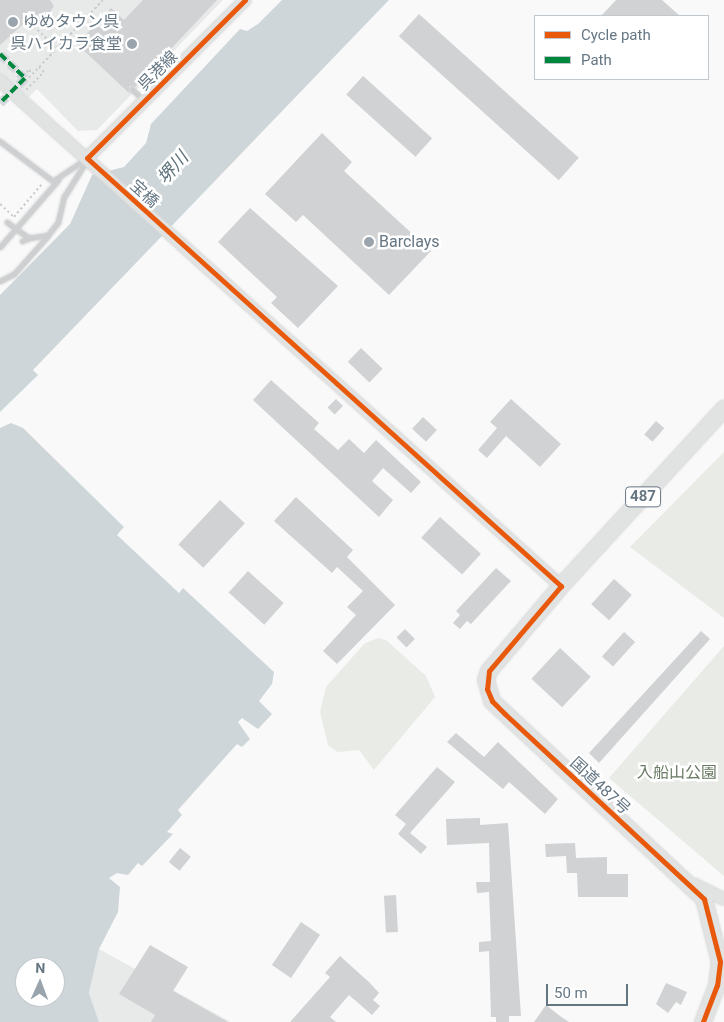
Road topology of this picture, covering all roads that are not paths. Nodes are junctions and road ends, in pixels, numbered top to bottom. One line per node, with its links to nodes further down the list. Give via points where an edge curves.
1 (245, 0): 4 (street, 呉港線)
2 (0, 80): 6 (street, 宝橋)
3 (132, 90): 4 (lane)
4 (145, 101): 6 (street, 呉港線)
5 (0, 141): 7 (lane, via 46,179)
6 (87, 158): 7 (lane, via 72,166); 10 (lane, via 64,197 58,222); 16 (street, 宝橋)
7 (58, 180): 9 (lane)
8 (7, 222): 9 (lane)
9 (16, 230): 11 (lane); 13 (lane)
10 (48, 236): 11 (lane); 14 (lane, via 14,274)
11 (29, 238): 12 (lane)
12 (22, 241)
13 (0, 247)
14 (0, 281)
15 (724, 409): 16 (highway, 国道487号 / 487)
16 (562, 586): 17 (highway, 国道487号 / 487, via 489,671 487,689 492,701 673,871)
17 (690, 883): 18 (street); 19 (highway, 国道487号 / 487, via 704,899 717,938)
18 (724, 899)
19 (721, 984): 20 (highway, 国道487号 / 487)
20 (703, 1022)

